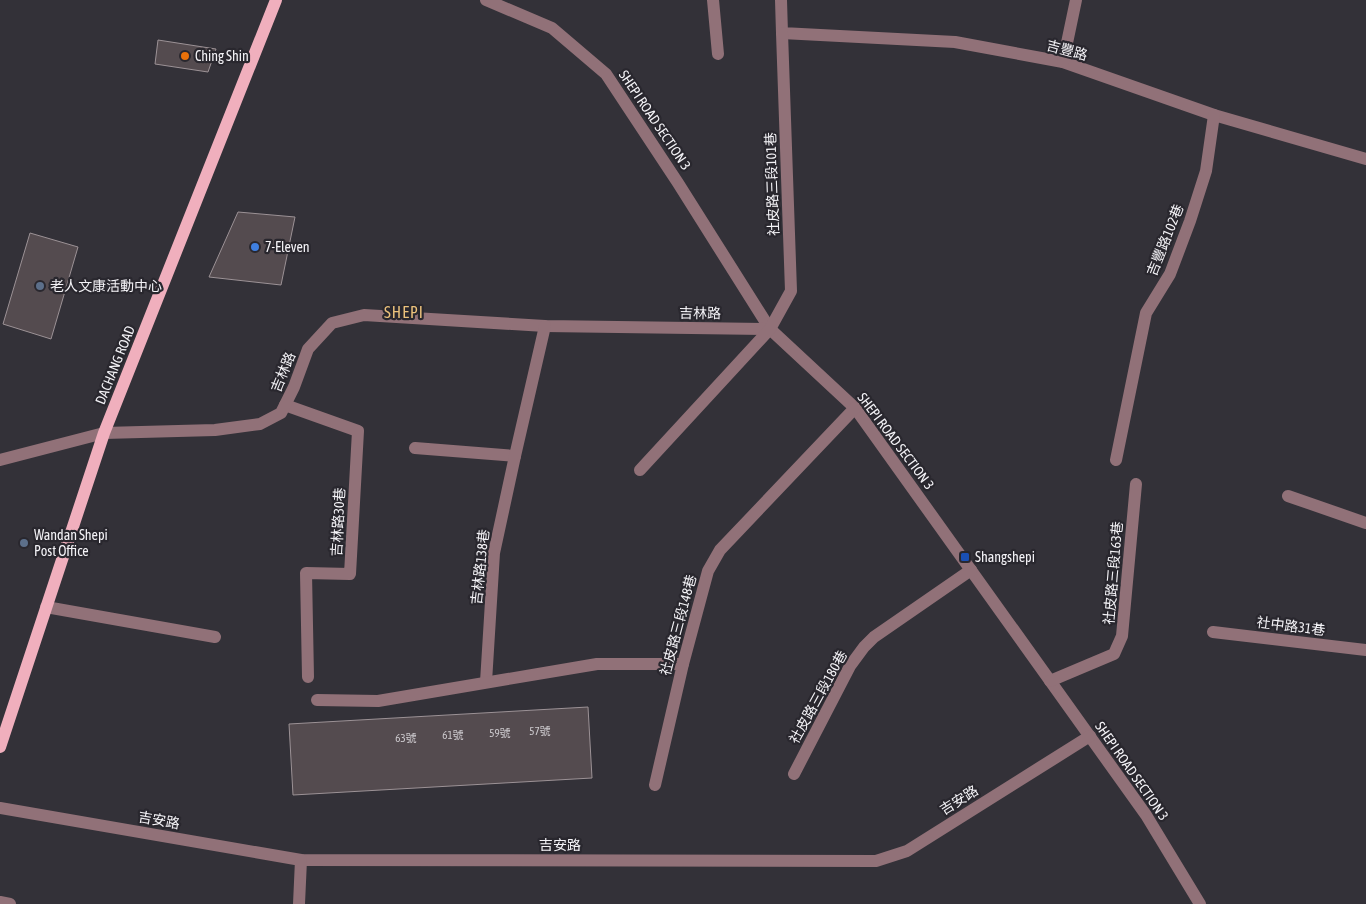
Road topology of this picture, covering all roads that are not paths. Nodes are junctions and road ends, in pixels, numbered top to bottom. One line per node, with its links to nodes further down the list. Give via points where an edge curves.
1 (276, 0): 15 (main road, DACHANG ROAD)
2 (486, 0): 12 (street, SHEPI ROAD SECTION 3, via 552,28 606,74)
3 (713, 0): 7 (street)
4 (781, 0): 6 (street)
5 (1076, 0): 8 (street)
6 (782, 33): 8 (street, 吉豐路, via 955,42); 12 (street, 社皮路三段101巷, via 791,291)
7 (718, 54)
8 (1063, 62): 9 (street, 吉豐路)
9 (1214, 115): 10 (street, 吉豐路); 19 (street, 吉豐路102巷, via 1206,171 1190,221 1170,274 1146,313)
10 (1366, 158)
11 (545, 326): 12 (street, 吉林路); 13 (street, 吉林路, via 364,315 332,323 308,349); 17 (street, 吉林路138巷)
12 (770, 329): 14 (street, SHEPI ROAD SECTION 3); 20 (street, 社皮路三段101巷)
13 (285, 405): 15 (street, 吉林路, via 280,413 260,424 216,430); 30 (street, 吉林路30巷, via 358,431 350,574 306,573)
14 (855, 408): 24 (street, SHEPI ROAD SECTION 3); 29 (street, 社皮路三段148巷, via 720,550 708,571)
15 (104, 433): 18 (street, 吉林路); 25 (main road, DACHANG ROAD)
16 (415, 448): 17 (street)
17 (515, 456): 32 (street, 吉林路138巷, via 494,553)
18 (0, 460)
19 (1116, 460)
20 (640, 470)
21 (1136, 484): 31 (street, 社皮路三段163巷, via 1122,636 1114,654)
22 (1288, 496): 23 (street)
23 (1366, 523)
24 (971, 570): 31 (street, SHEPI ROAD SECTION 3); 36 (street, 社皮路三段180巷, via 864,647 850,666)
25 (46, 607): 27 (street); 35 (main road, DACHANG ROAD)
26 (1213, 632): 28 (street, 社中路31巷)
27 (215, 637)
28 (1366, 650)
29 (683, 664): 32 (street, via 597,664); 37 (street, 社皮路三段148巷)
30 (308, 678)
31 (1050, 681): 34 (street, SHEPI ROAD SECTION 3)
32 (486, 682): 33 (street, via 378,701)
33 (317, 700)
34 (1090, 736): 39 (street, 吉安路, via 907,850 876,861); 43 (street, SHEPI ROAD SECTION 3, via 1146,815)
35 (0, 747)
36 (794, 774)
37 (655, 785)
38 (0, 808): 39 (street, 吉安路)
39 (301, 860): 42 (street)
40 (0, 902): 41 (street)
41 (10, 904)
42 (299, 904)
43 (1200, 904)

